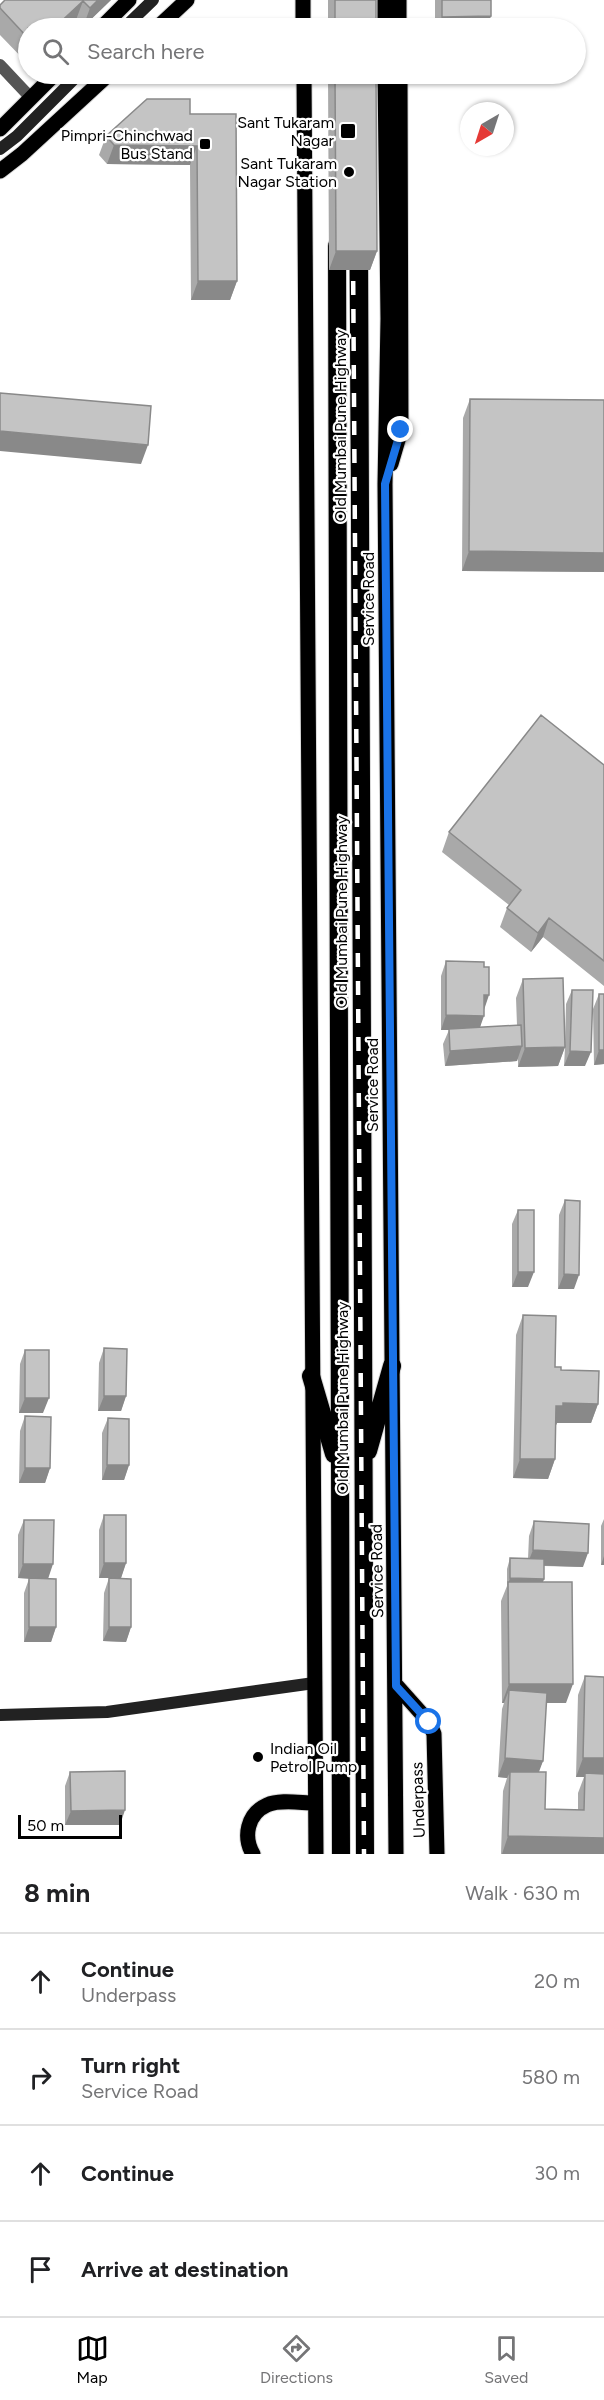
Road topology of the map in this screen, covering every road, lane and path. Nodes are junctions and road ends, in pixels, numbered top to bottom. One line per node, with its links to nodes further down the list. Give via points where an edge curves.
1 (129, 0): 7 (main road)
2 (153, 0): 8 (street)
3 (187, 0): 9 (main road)
4 (303, 0): 10 (main road)
5 (385, 0): 11 (main road)
6 (399, 0): 12 (main road)
7 (111, 18)
8 (134, 18)
9 (168, 18)
10 (303, 18)
11 (385, 18)
12 (399, 18)
13 (0, 65): 20 (street)
14 (45, 84): 20 (main road)
15 (69, 84): 22 (street)
16 (98, 84): 25 (main road)
17 (304, 84): 30 (main road)
18 (385, 84): 28 (main road, Service Road)
19 (400, 84): 28 (main road, via 401,430)
20 (30, 98): 21 (main road)
21 (0, 129)
22 (17, 136): 23 (street); 24 (street)
23 (0, 149)
24 (0, 160)
25 (0, 171)
26 (337, 223): 32 (highway, Old Mumbai Pune Highway)
27 (359, 225): 31 (highway, Old Mumbai Pune Highway)
28 (385, 484): 29 (main road, Service Road)
29 (392, 1366): 31 (highway); 34 (main road, Service Road)
30 (311, 1376): 32 (highway); 33 (main road)
31 (362, 1474): 40 (highway, Old Mumbai Pune Highway)
32 (340, 1476): 39 (highway, Old Mumbai Pune Highway)
33 (314, 1683): 35 (street, via 107,1712); 36 (main road)
34 (396, 1686): 41 (main road, Service Road); 42 (main road, Underpass, via 429,1722 434,1734)
35 (0, 1715)
36 (315, 1803): 37 (main road, via 265,1805 246,1833); 38 (main road)
37 (253, 1854)
38 (316, 1854)
39 (341, 1854)
40 (365, 1854)
41 (396, 1854)
42 (437, 1854)

